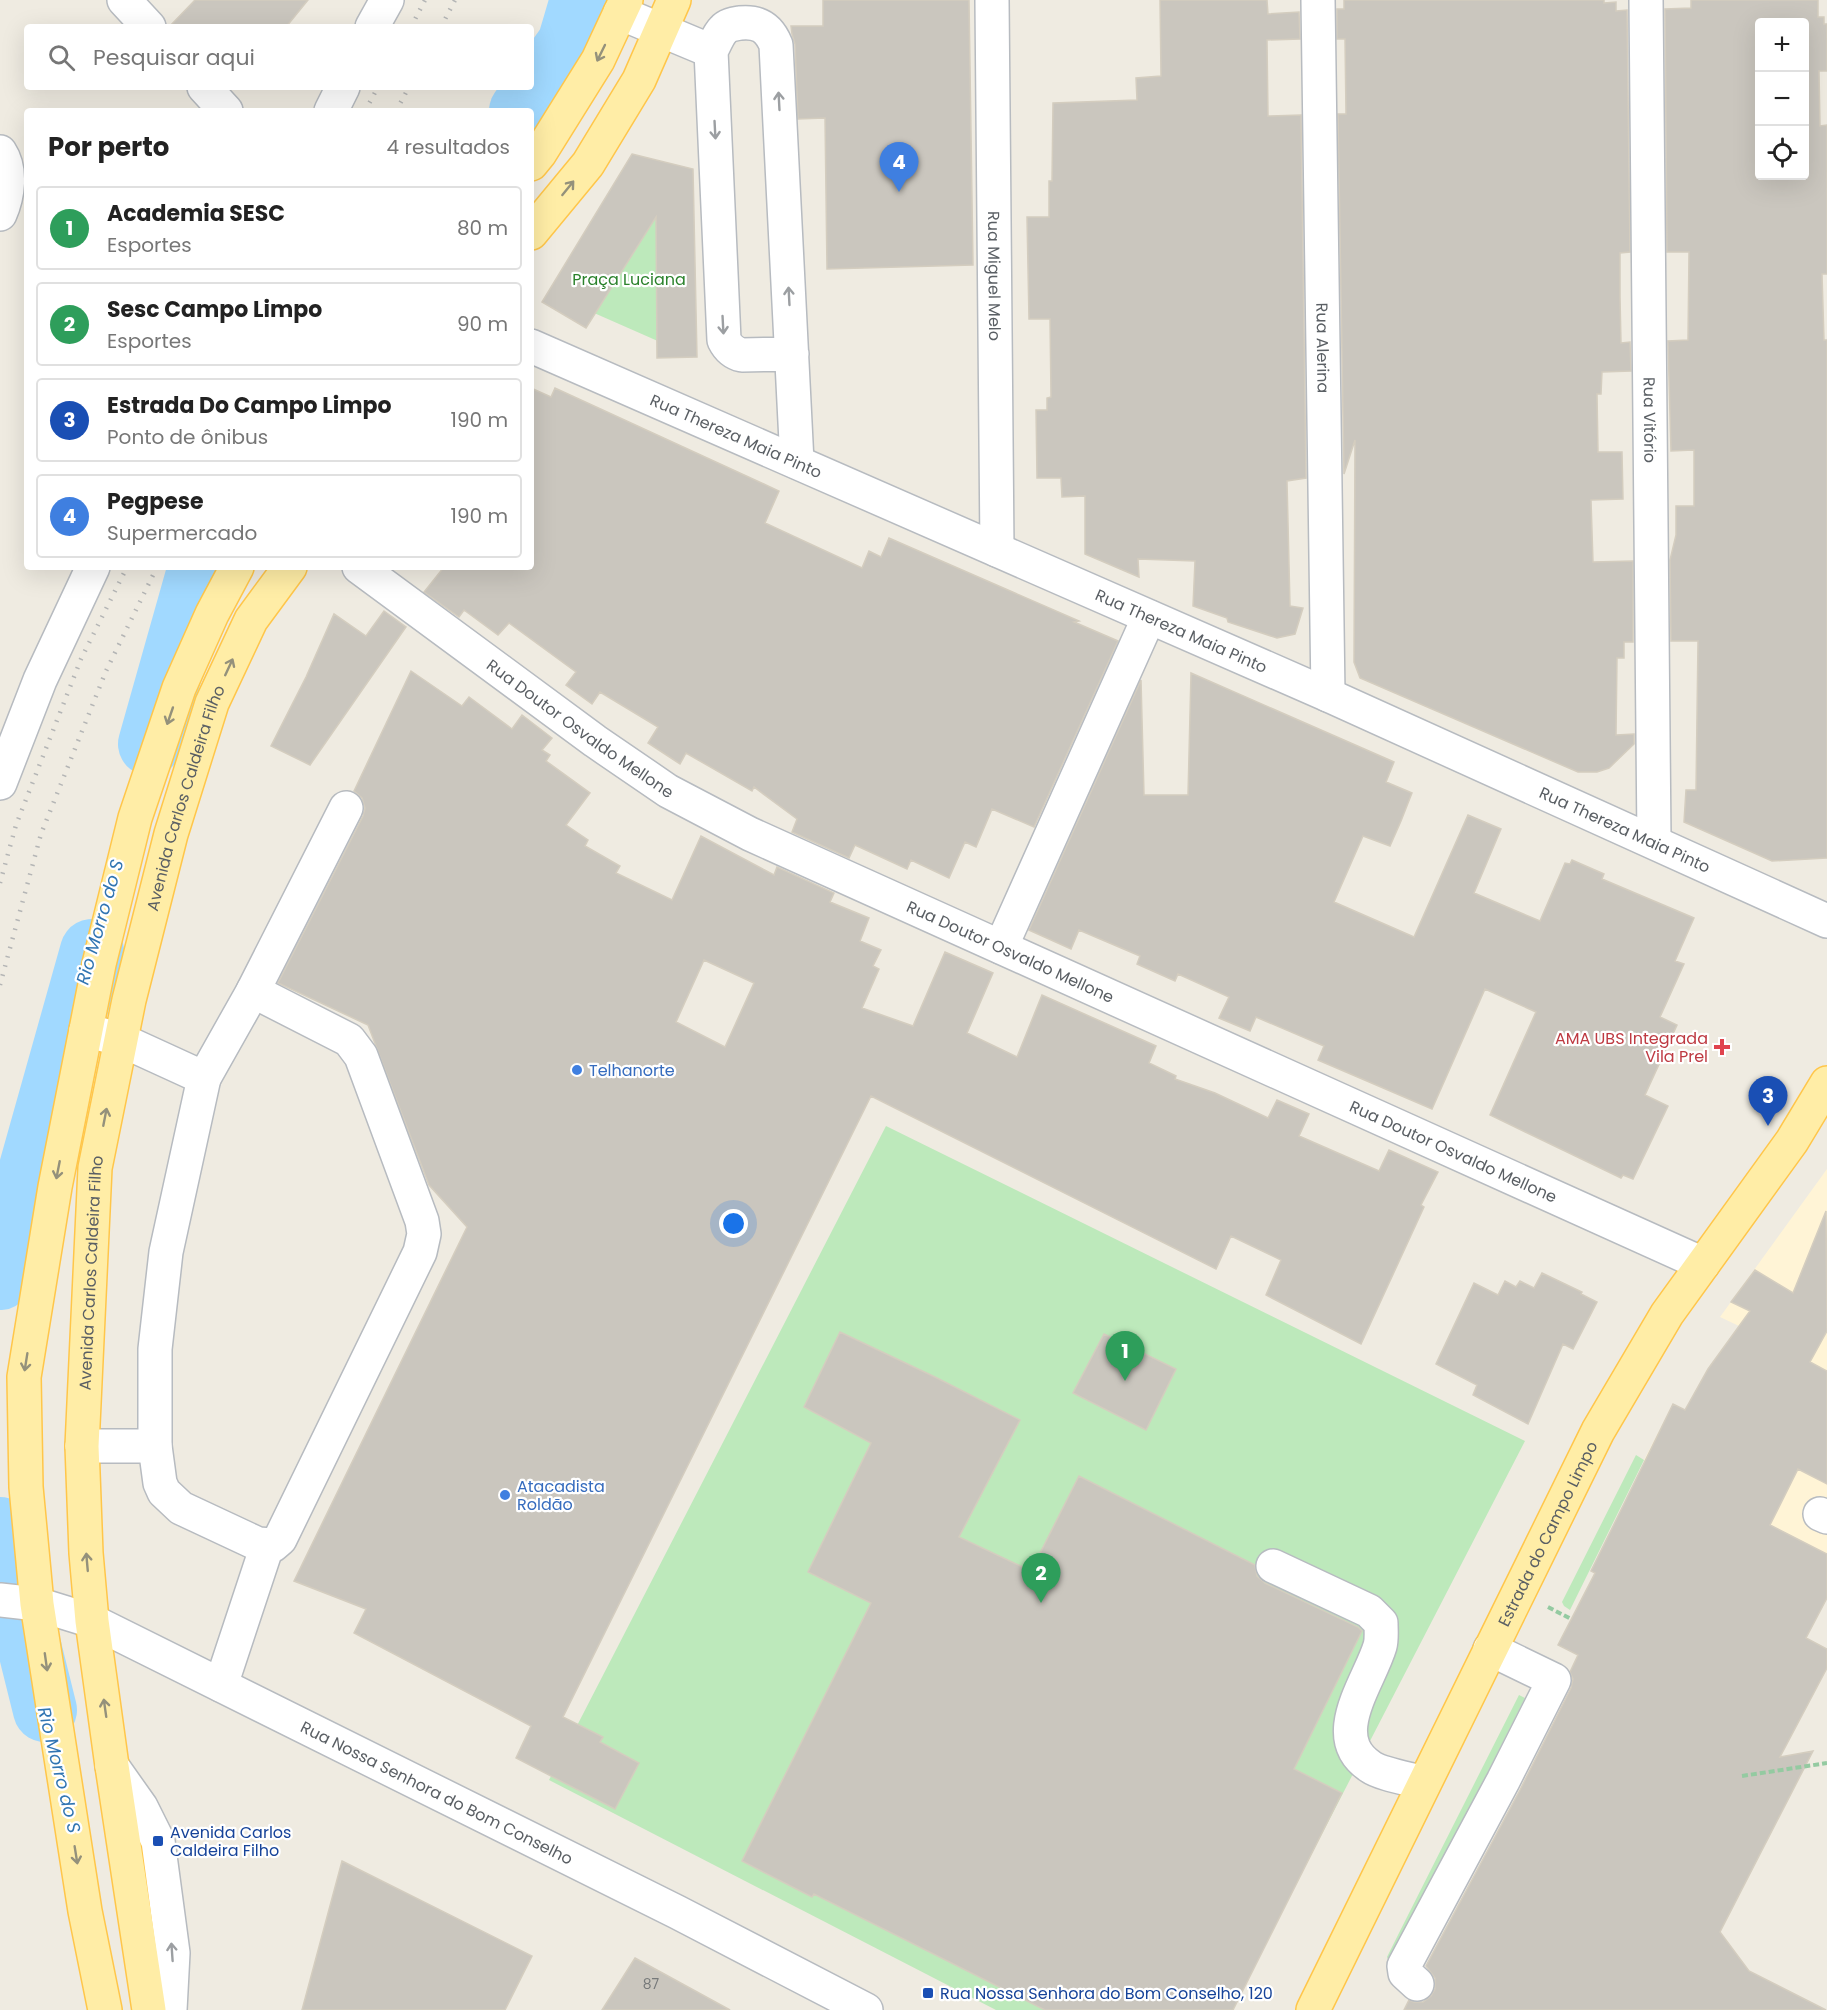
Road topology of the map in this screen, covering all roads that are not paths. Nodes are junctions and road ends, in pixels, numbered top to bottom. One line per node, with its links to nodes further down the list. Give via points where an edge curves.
1 (124, 0): 8 (street)
2 (387, 0): 9 (street)
3 (674, 0): 10 (main road)
4 (992, 0): 23 (street, Rua Miguel Melo)
5 (1318, 0): 29 (street, Rua Alerina)
6 (1646, 0): 32 (street, Rua Vitório)
7 (623, 6): 10 (street); 17 (main road, one-way to 17, via 598,60)
8 (146, 24)
9 (374, 24)
10 (661, 31): 11 (street); 19 (main road, one-way to 10, via 588,164 639,80)
11 (711, 51): 21 (street, one-way to 21, via 724,340 742,355); 21 (street, one-way to 11, via 776,45 763,26 751,22 723,29)
12 (207, 90): 14 (street)
13 (342, 90): 15 (street)
14 (223, 108)
15 (332, 108)
16 (0, 153): 18 (street, via 4,158 8,198)
17 (534, 160)
18 (0, 214)
19 (534, 229)
20 (534, 347): 22 (street, Rua Thereza Maia Pinto)
21 (792, 354): 22 (street)
22 (797, 462): 23 (street, Rua Thereza Maia Pinto)
23 (997, 550): 28 (street, Rua Thereza Maia Pinto)
24 (92, 570): 30 (street, via 40,680)
25 (235, 570): 36 (main road, one-way to 36, via 180,688 135,819)
26 (288, 570): 37 (main road, Avenida Carlos Caldeira Filho, one-way to 26, via 171,834 212,703 251,620)
27 (363, 570): 34 (street, Rua Doutor Osvaldo Mellone, via 668,791 778,847)
28 (1149, 616): 29 (street, Rua Thereza Maia Pinto); 34 (street)
29 (1328, 695): 32 (street, Rua Thereza Maia Pinto)
30 (0, 783)
31 (346, 808): 35 (street)
32 (1654, 841): 33 (street, Rua Thereza Maia Pinto)
33 (1827, 921)
34 (1001, 947): 40 (street, Rua Doutor Osvaldo Mellone)
35 (253, 991): 38 (street); 43 (street, via 349,1040 356,1048 424,1234 420,1252 280,1539)
36 (86, 1030): 37 (street); 46 (main road, one-way to 46, via 24,1377 26,1487)
37 (121, 1040): 38 (street); 41 (main road, Avenida Carlos Caldeira Filho, one-way to 37, via 95,1168)
38 (204, 1078): 42 (street, via 166,1252 155,1349)
39 (1827, 1083): 40 (main road, Estrada do Campo Limpo, via 1792,1141)
40 (1703, 1264): 48 (main road, Estrada do Campo Limpo, via 1667,1314 1598,1431)
41 (82, 1446): 42 (street); 47 (main road, Avenida Carlos Caldeira Filho, one-way to 41)
42 (154, 1446): 43 (street, via 160,1483 181,1508)
43 (267, 1546): 49 (street)
44 (1273, 1566): 51 (street, via 1369,1611 1381,1623 1381,1645 1354,1708 1350,1725 1352,1743 1372,1768)
45 (0, 1600): 46 (street, Rua Nossa Senhora do Bom Conselho)
46 (38, 1604): 47 (street, Rua Nossa Senhora do Bom Conselho); 54 (main road, one-way to 54, via 85,1911)
47 (92, 1621): 49 (street, Rua Nossa Senhora do Bom Conselho); 50 (main road, Avenida Carlos Caldeira Filho, one-way to 47)
48 (1490, 1649): 51 (main road, Estrada do Campo Limpo); 52 (street, via 1554,1680 1404,1966 1405,1974)
49 (221, 1685): 57 (street, Rua Nossa Senhora do Bom Conselho)
50 (112, 1766): 55 (main road, Avenida Carlos Caldeira Filho); 56 (street, one-way to 50, via 173,1953 158,1842 141,1807)
51 (1424, 1783): 53 (main road, Estrada do Campo Limpo)
52 (1417, 1984)
53 (1319, 2008)
54 (105, 2010)
55 (149, 2010)
56 (170, 2010)
57 (865, 2010)

